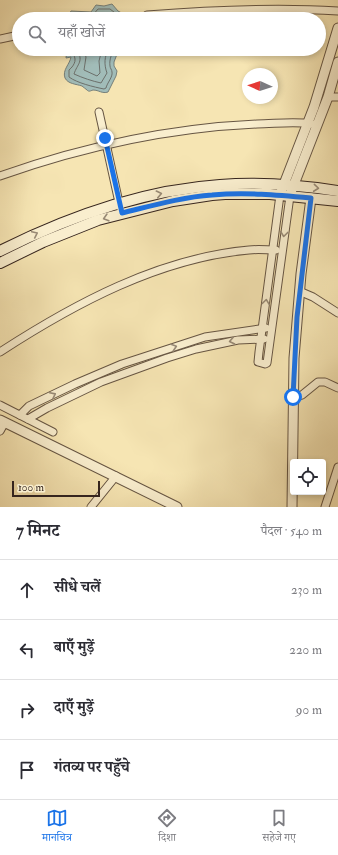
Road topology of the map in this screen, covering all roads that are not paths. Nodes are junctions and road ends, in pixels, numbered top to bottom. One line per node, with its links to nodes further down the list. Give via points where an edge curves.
1 (338, 11): 2 (street, via 263,8)
2 (188, 12)
3 (338, 28): 10 (street, via 314,107)
4 (12, 36): 5 (street)
5 (0, 39)
6 (338, 62): 7 (street)
7 (328, 96): 8 (street); 10 (street)
8 (338, 97)
9 (99, 112): 11 (street)
10 (313, 124): 11 (street, via 218,127); 13 (street)
11 (106, 145): 12 (street); 17 (street)
12 (0, 176)
13 (287, 191): 14 (main road, one-way to 14); 15 (main road); 17 (main road, via 212,195); 18 (street); 19 (street, one-way to 19)
14 (338, 191)
15 (311, 198): 16 (main road); 22 (street)
16 (338, 201)
17 (121, 209): 20 (main road, one-way to 17, via 55,226); 21 (main road, one-way to 21)
18 (273, 250): 19 (street); 25 (street, one-way to 18); 28 (street, via 249,250 213,256 160,270 116,287 55,318)
19 (282, 250): 24 (street)
20 (0, 251)
21 (0, 263)
22 (299, 291): 23 (street); 30 (street)
23 (338, 313)
24 (272, 327): 25 (street); 26 (street)
25 (262, 328): 27 (street); 32 (street, one-way to 25, via 29,406 122,364 205,336)
26 (271, 339): 27 (street); 27 (street, via 265,364 258,362)
27 (261, 340): 33 (street, one-way to 33, via 238,340 167,358 101,382)
28 (0, 352)
29 (338, 388): 30 (street, via 325,382 318,382 302,395)
30 (293, 397): 41 (street)
31 (0, 404): 32 (street)
32 (20, 415): 33 (street)
33 (28, 419): 36 (street)
34 (2, 421): 35 (street); 38 (street)
35 (0, 431)
36 (53, 432)
37 (338, 467): 42 (street)
38 (116, 476): 39 (street); 40 (street)
39 (91, 507)
40 (177, 507)
41 (292, 507)
42 (325, 507)

